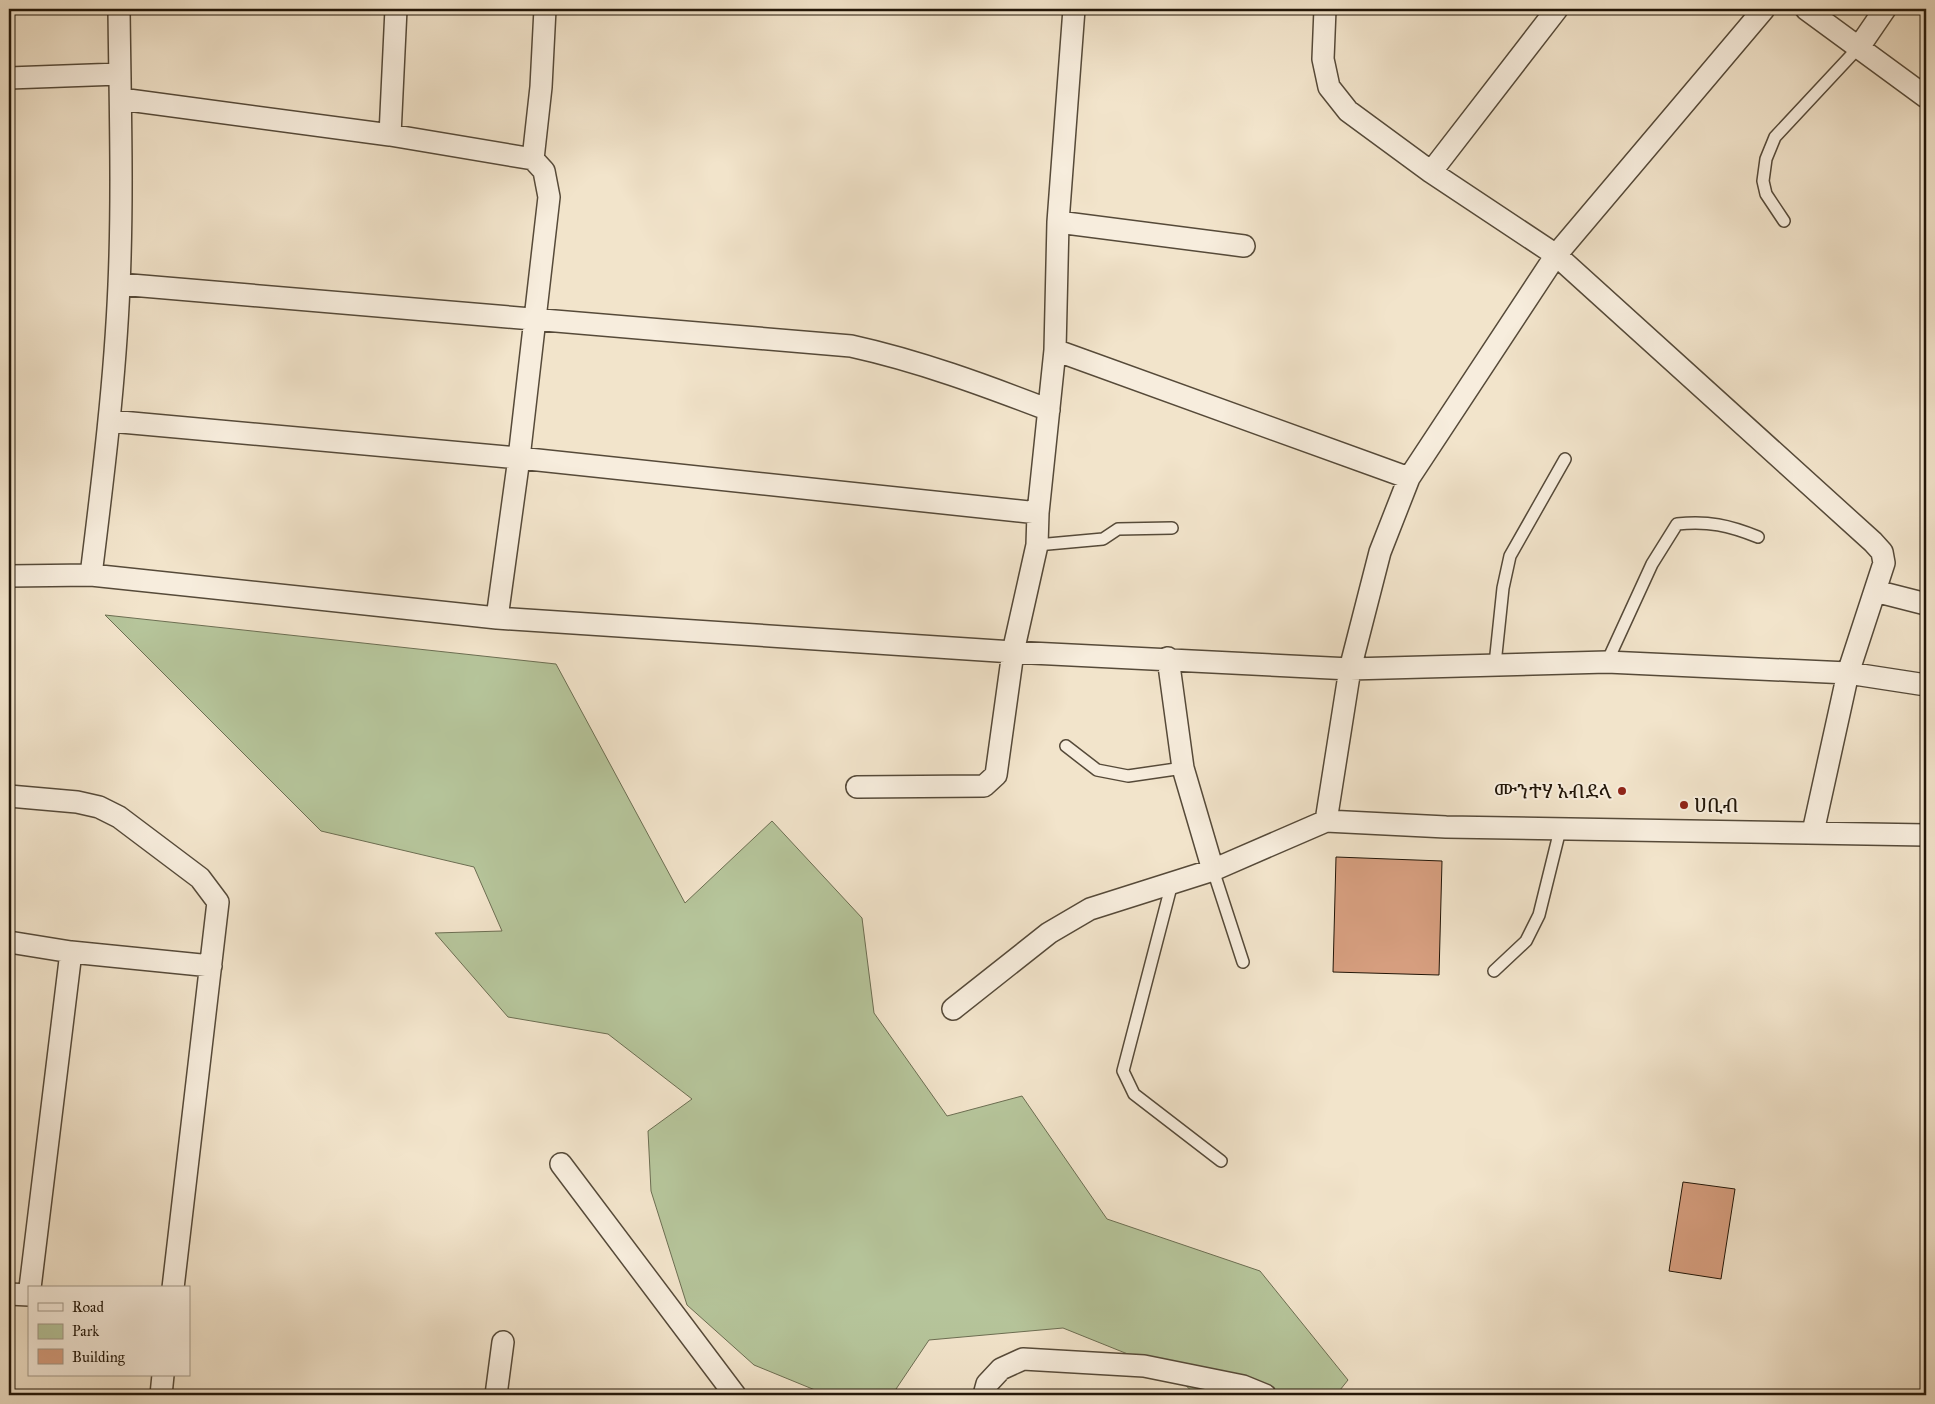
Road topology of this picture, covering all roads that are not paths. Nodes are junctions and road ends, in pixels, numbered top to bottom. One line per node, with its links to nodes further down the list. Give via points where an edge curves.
1 (119, 9): 11 (street)
2 (396, 9): 15 (street)
3 (545, 9): 16 (street)
4 (1074, 9): 19 (street)
5 (1325, 9): 17 (street, via 1323,59 1330,87 1348,111)
6 (1557, 9): 17 (street)
7 (1764, 9): 21 (street)
8 (1806, 9): 10 (street)
9 (1885, 9): 10 (street)
10 (1859, 47): 13 (street); 18 (lane, via 1775,137 1762,181 1766,194)
11 (119, 74): 12 (street); 14 (street)
12 (9, 78)
13 (1926, 97)
14 (121, 99): 15 (street); 22 (street)
15 (390, 135): 16 (street)
16 (533, 159): 23 (street, via 544,171 549,196)
17 (1431, 172): 21 (street)
18 (1784, 220)
19 (1058, 222): 20 (street); 24 (street)
20 (1244, 246)
21 (1556, 255): 29 (street); 36 (street, via 1874,542 1882,552 1884,564)
22 (119, 284): 23 (street); 26 (street)
23 (535, 320): 25 (street, via 851,346 900,356); 27 (street)
24 (1055, 350): 25 (street); 29 (street)
25 (1049, 410): 30 (street)
26 (110, 421): 27 (street); 34 (street)
27 (519, 458): 30 (street); 38 (street)
28 (1565, 459): 42 (lane, via 1510,556)
29 (1409, 478): 43 (street, via 1380,552)
30 (1038, 513): 33 (street)
31 (1172, 528): 33 (lane, via 1118,529 1103,539)
32 (1758, 537): 41 (lane, via 1727,525 1677,524 1652,564)
33 (1037, 545): 39 (street)
34 (91, 574): 35 (street); 38 (street)
35 (9, 576)
36 (1875, 591): 37 (street); 44 (street)
37 (1926, 604)
38 (498, 618): 39 (street)
39 (1013, 652): 40 (street); 48 (street, via 998,768 996,775 984,786)
40 (1168, 658): 43 (street); 47 (street)
41 (1607, 662): 42 (street); 44 (street)
42 (1495, 664): 43 (street)
43 (1350, 669): 50 (street)
44 (1848, 673): 45 (street); 52 (street)
45 (1926, 685)
46 (1066, 746): 47 (lane, via 1096,770 1128,776)
47 (1183, 768): 54 (street)
48 (857, 787)
49 (9, 796): 59 (street, via 99,807 119,817 200,878 218,902)
50 (1326, 821): 51 (street); 54 (street)
51 (1560, 830): 52 (street); 60 (lane, via 1540,915 1526,941)
52 (1813, 832): 53 (street)
53 (1926, 835)
54 (1213, 870): 55 (street); 58 (lane)
55 (1172, 883): 61 (street, via 1090,909 1049,933); 62 (lane, via 1122,1071 1134,1094)
56 (9, 942): 57 (street)
57 (71, 952): 59 (street); 64 (street)
58 (1243, 962)
59 (211, 966): 65 (street)
60 (1494, 971)
61 (953, 1009)
62 (1220, 1161)
63 (561, 1164): 72 (street)
64 (30, 1286)
65 (173, 1286)
66 (9, 1294): 67 (street)
67 (28, 1295)
68 (504, 1342): 71 (street)
69 (163, 1376): 70 (street)
70 (161, 1395)
71 (496, 1395)
72 (735, 1395)
73 (984, 1395): 74 (street, via 987,1384 1001,1370 1024,1359 1144,1366 1243,1386)
74 (1265, 1395)

